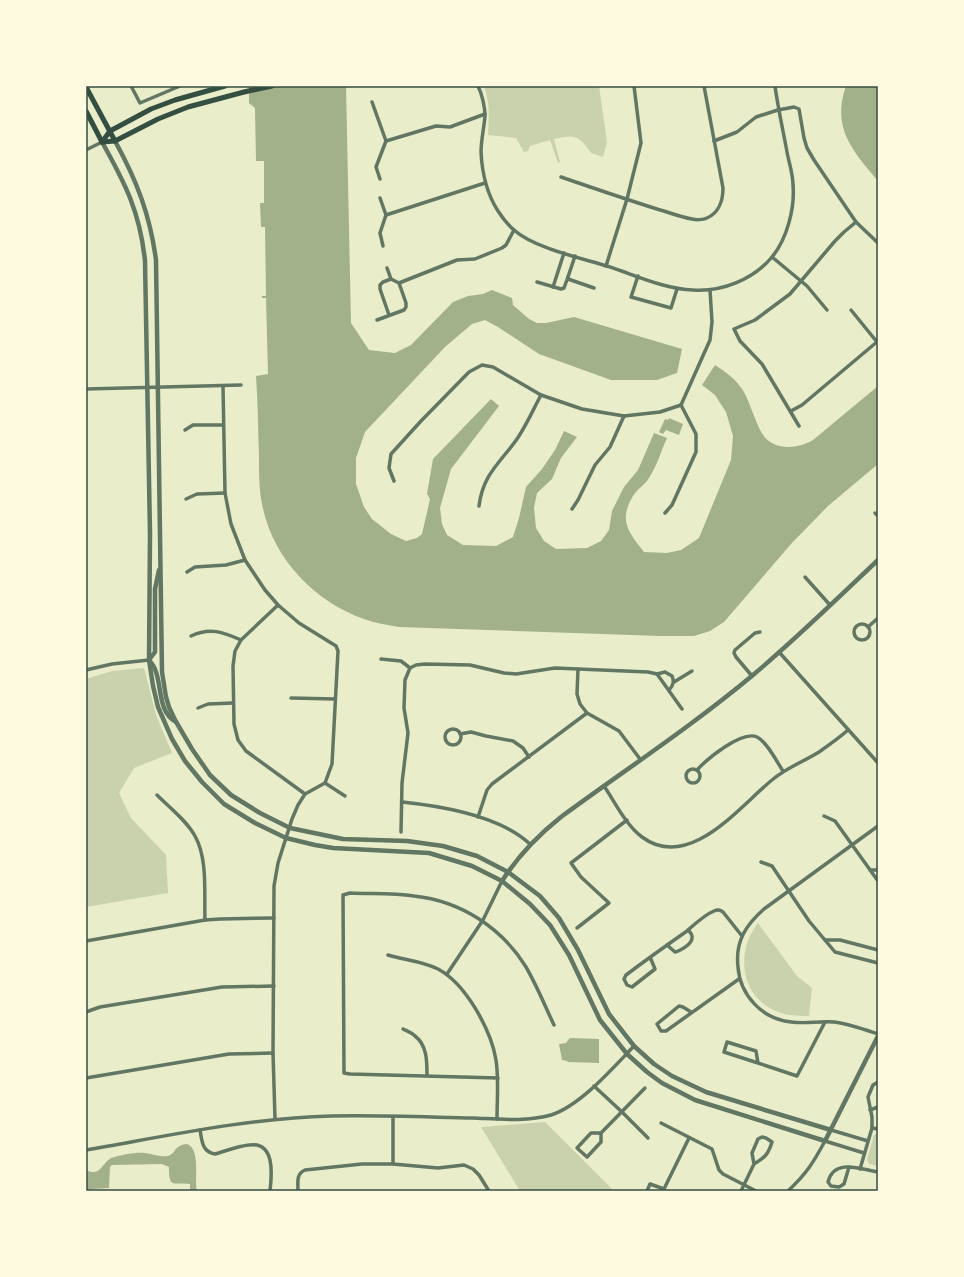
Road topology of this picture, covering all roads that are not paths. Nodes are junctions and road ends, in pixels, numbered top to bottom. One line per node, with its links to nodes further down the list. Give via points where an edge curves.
1 (131, 86): 2 (street, via 140,103)
2 (180, 86)
3 (225, 86): 14 (main road, via 151,109)
4 (272, 86): 15 (main road, via 188,107)
5 (478, 86): 13 (street)
6 (634, 86): 24 (street, via 641,142)
7 (704, 86): 17 (street)
8 (775, 86): 11 (street)
9 (86, 87): 14 (main road)
10 (372, 102): 16 (street)
11 (778, 110): 17 (street, via 756,117 737,132); 26 (street, via 794,107 799,109 807,148); 32 (street, via 794,184 794,196 789,223)
12 (86, 111): 18 (main road)
13 (485, 114): 16 (street, via 450,127 436,126); 22 (street, via 481,152)
14 (110, 131): 15 (main road); 18 (main road)
15 (115, 141): 18 (main road); 53 (street, via 137,184 149,218 153,240 156,260)
16 (386, 141): 21 (street, via 376,167)
17 (714, 141): 24 (street, via 723,193 721,204 713,215 692,220)
18 (102, 142): 19 (street); 52 (street, via 128,191 143,242)
19 (86, 150)
20 (562, 176): 24 (street)
21 (380, 179)
22 (486, 183): 25 (street); 27 (street, via 498,210)
23 (380, 198): 25 (street)
24 (628, 200): 33 (street)
25 (386, 215): 29 (street, via 380,233)
26 (856, 222): 28 (street); 39 (street, via 835,241)
27 (514, 230): 30 (street, via 541,245); 40 (street, via 502,248 475,258 457,260)
28 (878, 242)
29 (382, 246)
30 (564, 253): 31 (street); 41 (street)
31 (575, 256): 33 (street); 36 (street)
32 (772, 257): 39 (street); 44 (street, via 745,278 728,286)
33 (606, 266): 35 (street)
34 (387, 268): 37 (street)
35 (638, 276): 43 (street); 43 (street, via 631,296 671,308)
36 (568, 277): 41 (street, via 564,288); 42 (street, via 572,281)
37 (391, 279): 40 (street); 47 (street, via 380,285)
38 (537, 282): 41 (street)
39 (801, 282): 45 (street); 57 (street, via 790,294 756,320 734,329 740,341 762,364)
40 (399, 283): 47 (street, via 406,307)
41 (553, 287)
42 (594, 288)
43 (677, 289): 44 (street)
44 (710, 290): 56 (street, via 710,340)
45 (827, 310)
46 (851, 310): 49 (street)
47 (389, 315): 48 (street)
48 (377, 320)
49 (877, 341): 57 (street, via 802,405)
50 (241, 385): 51 (street)
51 (223, 386): 53 (street); 59 (street)
52 (147, 387): 53 (street); 54 (street); 82 (street)
53 (158, 387): 70 (street)
54 (86, 389)
55 (541, 395): 58 (street, via 582,409); 62 (street, via 493,367 482,365 469,372 391,454 389,468); 65 (street, via 518,438 486,478)
56 (681, 405): 58 (street, via 660,412); 67 (street, via 696,434 696,452 672,505)
57 (791, 411): 60 (street)
58 (624, 416): 66 (street, via 610,447 595,465)
59 (223, 425): 61 (street, via 193,425); 63 (street)
60 (799, 426)
61 (185, 430)
62 (394, 481)
63 (225, 493): 64 (street, via 197,494); 68 (street, via 232,524)
64 (186, 499)
65 (479, 506)
66 (572, 509)
67 (665, 514)
68 (245, 560): 71 (street, via 226,565 195,567); 73 (street)
69 (878, 560): 74 (street)
70 (161, 561): 82 (street, via 156,589 155,652); 97 (street, via 162,672 169,708)
71 (187, 572)
72 (805, 578): 74 (street)
73 (278, 605): 79 (street); 92 (street, via 299,623 336,646 338,661)
74 (830, 605): 80 (street)
75 (878, 618): 76 (street)
76 (868, 627): 76 (street, via 862,624 857,626 857,637 862,639 868,636)
77 (760, 632): 88 (street, via 755,633 734,653)
78 (191, 636): 79 (street, via 201,631 217,631)
79 (241, 640): 93 (street, via 233,659)
80 (779, 652): 88 (street); 98 (street)
81 (382, 659): 83 (street, via 401,661)
82 (150, 660): 85 (street); 97 (street, via 157,671 160,694 168,716); 117 (street, via 158,707 185,761 224,804)
83 (410, 668): 84 (street, via 425,664 470,665 516,674 555,668); 110 (street, via 405,680 404,708 408,734)
84 (578, 669): 87 (street); 96 (street, via 578,700)
85 (86, 670)
86 (692, 671): 89 (street)
87 (657, 674): 89 (street, via 668,672); 90 (street)
88 (752, 676): 101 (street)
89 (674, 682): 90 (street)
90 (669, 690): 95 (street)
91 (291, 698): 92 (street)
92 (335, 699): 105 (street, via 332,764)
93 (233, 703): 94 (street, via 208,704); 107 (street, via 235,733 241,745)
94 (198, 708)
95 (682, 709)
96 (587, 713): 100 (street); 101 (street, via 619,731)
97 (176, 722): 115 (street, via 210,775 231,795)
98 (848, 730): 102 (street); 104 (street, via 818,752)
99 (460, 734): 99 (street, via 455,729 449,730 446,733 446,741 457,744); 100 (street, via 471,732 513,740)
100 (529, 757): 112 (street, via 492,784)
101 (640, 759): 106 (street)
102 (878, 763)
103 (697, 770): 103 (street, via 691,769 687,772 686,778 689,782 696,783 700,779); 104 (street, via 730,744 747,736 757,737 763,742)
104 (783, 771): 113 (street, via 742,809 698,841 680,847 660,846 642,836)
105 (325, 783): 107 (street); 109 (street)
106 (604, 786): 113 (street); 118 (street, via 561,817)
107 (306, 794): 115 (street, via 298,805)
108 (157, 795): 128 (street, via 182,820 198,844 203,865)
109 (346, 796)
110 (402, 802): 112 (street, via 436,806); 116 (street)
111 (824, 816): 119 (street, via 835,821)
112 (478, 817): 118 (street, via 515,833)
113 (627, 820): 130 (street, via 571,863 581,877 609,903)
114 (878, 826): 119 (street)
115 (290, 828): 117 (street); 123 (street, via 343,839 424,842 477,856)
116 (401, 832)
117 (286, 838): 124 (street, via 333,848 429,853 472,866); 127 (street, via 274,886)
118 (530, 844): 123 (street)
119 (852, 845): 121 (street); 126 (street)
120 (761, 862): 126 (street, via 772,866)
121 (870, 870): 122 (street); 125 (street)
122 (878, 870)
123 (508, 872): 124 (street); 149 (street, via 540,896 559,918 578,950 609,1014)
124 (502, 881): 129 (street); 151 (street, via 550,925 569,955 600,1020)
125 (878, 881)
126 (789, 891): 132 (street, via 753,919); 133 (street)
127 (274, 918): 128 (street); 142 (street)
128 (204, 920): 134 (street)
129 (483, 920): 140 (street); 146 (street, via 516,952 531,976); 153 (street, via 439,900 415,896 350,893 343,895 344,1073)
130 (577, 928)
131 (688, 930): 132 (street, via 715,910 720,910); 135 (street); 135 (street, via 692,937 690,943 679,951 675,952)
132 (742, 936): 141 (street, via 738,954)
133 (825, 940): 136 (street, via 840,940); 139 (street, via 834,952)
134 (86, 941)
135 (667, 945): 138 (street)
136 (878, 950)
137 (388, 955): 140 (street, via 427,964)
138 (650, 957): 138 (street, via 625,976 627,985 632,987 653,971 654,966)
139 (878, 964)
140 (447, 974): 155 (street, via 473,1004 492,1045)
141 (739, 978): 144 (street); 145 (street, via 748,997 770,1015 792,1022)
142 (274, 986): 143 (street, via 222,987 100,1007); 150 (street)
143 (86, 1012)
144 (691, 1012): 144 (street, via 666,1032 661,1031 657,1024 678,1006 683,1006)
145 (825, 1022): 148 (street, via 857,1026); 152 (street, via 798,1076)
146 (554, 1025)
147 (403, 1030): 153 (street, via 415,1036 424,1050)
148 (878, 1035): 169 (street)
149 (634, 1046): 151 (street); 169 (street, via 654,1064 697,1089)
150 (273, 1053): 154 (street, via 229,1054); 164 (street)
151 (627, 1054): 157 (street); 173 (street, via 662,1083 692,1098)
152 (758, 1063): 152 (street, via 756,1051 727,1042 724,1052)
153 (427, 1075): 155 (street)
154 (86, 1078)
155 (498, 1078): 163 (street)
156 (878, 1082): 160 (street, via 873,1085 868,1097)
157 (594, 1086): 161 (street); 163 (street, via 574,1104 552,1115)
158 (645, 1088): 161 (street)
159 (878, 1107): 160 (street)
160 (870, 1110): 166 (street)
161 (622, 1112): 170 (street); 171 (street)
162 (393, 1117): 163 (street); 164 (street, via 330,1116); 177 (street)
163 (497, 1118)
164 (275, 1119): 168 (street)
165 (661, 1123): 172 (street)
166 (872, 1128): 167 (street); 174 (street)
167 (878, 1129)
168 (200, 1130): 175 (street); 184 (street, via 202,1145 211,1153 249,1145 263,1147 270,1159)
169 (831, 1130): 173 (street); 174 (street)
170 (601, 1133): 170 (street, via 591,1133 577,1148 587,1157 601,1142)
171 (648, 1138)
172 (689, 1138): 182 (street, via 712,1149 719,1170); 183 (street)
173 (825, 1141): 176 (street); 190 (street, via 812,1166)
174 (868, 1141): 176 (street)
175 (86, 1150)
176 (864, 1153): 180 (street)
177 (393, 1164): 185 (street, via 362,1164 306,1170 299,1174); 186 (street, via 438,1168 468,1166 479,1175)
178 (754, 1164): 178 (street, via 766,1157 772,1142 770,1140 762,1137 758,1139 752,1153); 182 (street)
179 (850, 1167): 179 (street, via 835,1169 830,1174 828,1182 831,1186 839,1187 844,1184); 180 (street)
180 (860, 1169): 181 (street)
181 (878, 1172)
182 (744, 1185): 188 (street); 189 (street)
183 (663, 1190): 187 (street, via 650,1184)
184 (270, 1191)
185 (298, 1191)
186 (489, 1191)
187 (647, 1191)
188 (741, 1191)
189 (756, 1191)
190 (788, 1191)

